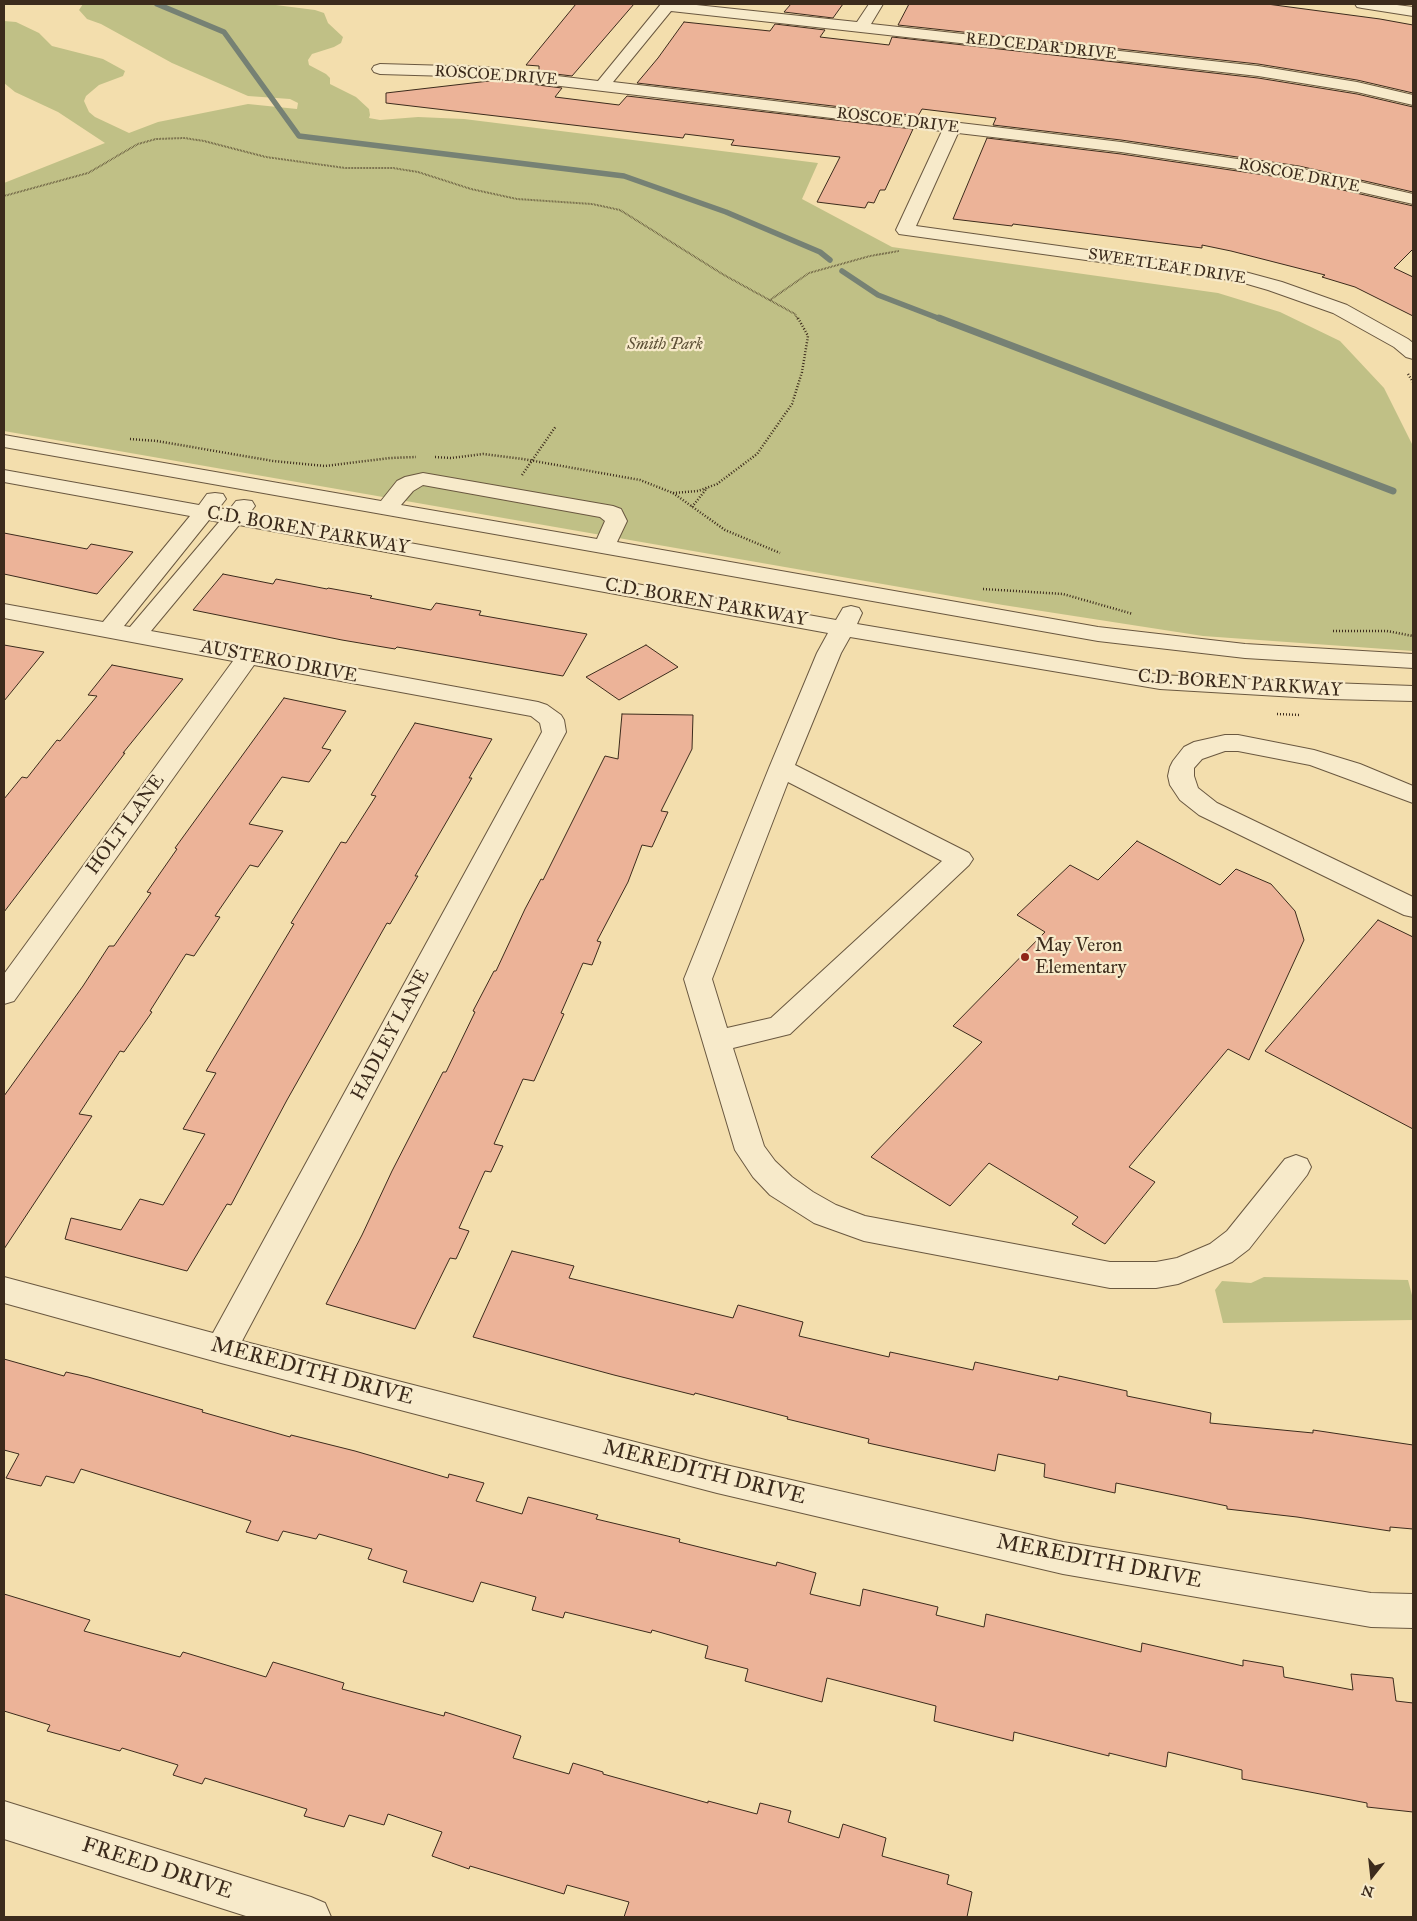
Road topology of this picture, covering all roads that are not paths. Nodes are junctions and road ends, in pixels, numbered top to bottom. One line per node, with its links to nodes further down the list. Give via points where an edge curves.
1 (876, 4): 5 (street)
2 (1362, 4): 4 (street)
3 (668, 5): 5 (street, RED CEDAR DRIVE); 7 (street)
4 (1413, 12)
5 (862, 27): 8 (street, RED CEDAR DRIVE, via 1258,71 1358,87)
6 (380, 69): 7 (street, ROSCOE DRIVE, via 484,72)
7 (602, 86): 9 (street, ROSCOE DRIVE)
8 (1413, 100)
9 (952, 127): 10 (street, ROSCOE DRIVE, via 1299,173); 11 (street, SWEETLEAF DRIVE, via 905,230 1238,276 1340,309)
10 (1413, 199)
11 (1413, 353)
12 (4, 441): 14 (street, C.D. BOREN PARKWAY)
13 (4, 476): 17 (street, C.D. BOREN PARKWAY)
14 (230, 481): 15 (street, C.D. BOREN PARKWAY); 17 (street)
15 (261, 486): 16 (street, C.D. BOREN PARKWAY); 18 (street)
16 (387, 508): 19 (street, C.D. BOREN PARKWAY); 19 (street, via 405,486 423,479 605,511 613,514 616,521)
17 (204, 512): 18 (street, C.D. BOREN PARKWAY); 23 (street)
18 (234, 518): 22 (street, C.D. BOREN PARKWAY); 24 (street)
19 (604, 547): 20 (street, C.D. BOREN PARKWAY)
20 (864, 593): 22 (street); 26 (street, C.D. BOREN PARKWAY, via 1152,641 1245,651)
21 (4, 611): 23 (street, AUSTERO DRIVE)
22 (842, 628): 27 (street, C.D. BOREN PARKWAY, via 1160,682); 29 (street, via 828,653)
23 (109, 630): 24 (street, AUSTERO DRIVE)
24 (136, 635): 25 (street, AUSTERO DRIVE)
25 (248, 656): 28 (street, AUSTERO DRIVE, via 538,710); 32 (street, HOLT LANE)
26 (1413, 661)
27 (1413, 693)
28 (552, 720): 36 (street, HADLEY LANE, via 554,732)
29 (782, 768): 33 (street, via 698,979); 33 (street, via 960,858 780,1026)
30 (1413, 795): 31 (street, via 1314,758 1238,743 1213,744 1193,753 1182,767 1181,776 1189,794 1208,809)
31 (1413, 908)
32 (4, 994)
33 (717, 1041): 34 (street, via 750,1150 764,1169 802,1201 825,1214 864,1228 1110,1275 1156,1275 1200,1263 1238,1240)
34 (1296, 1167)
35 (4, 1290): 36 (street, MEREDITH DRIVE)
36 (221, 1349): 37 (street, MEREDITH DRIVE, via 717,1478 1064,1558 1371,1610)
37 (1413, 1612)
38 (4, 1820): 39 (street, FREED DRIVE)
39 (311, 1917)

